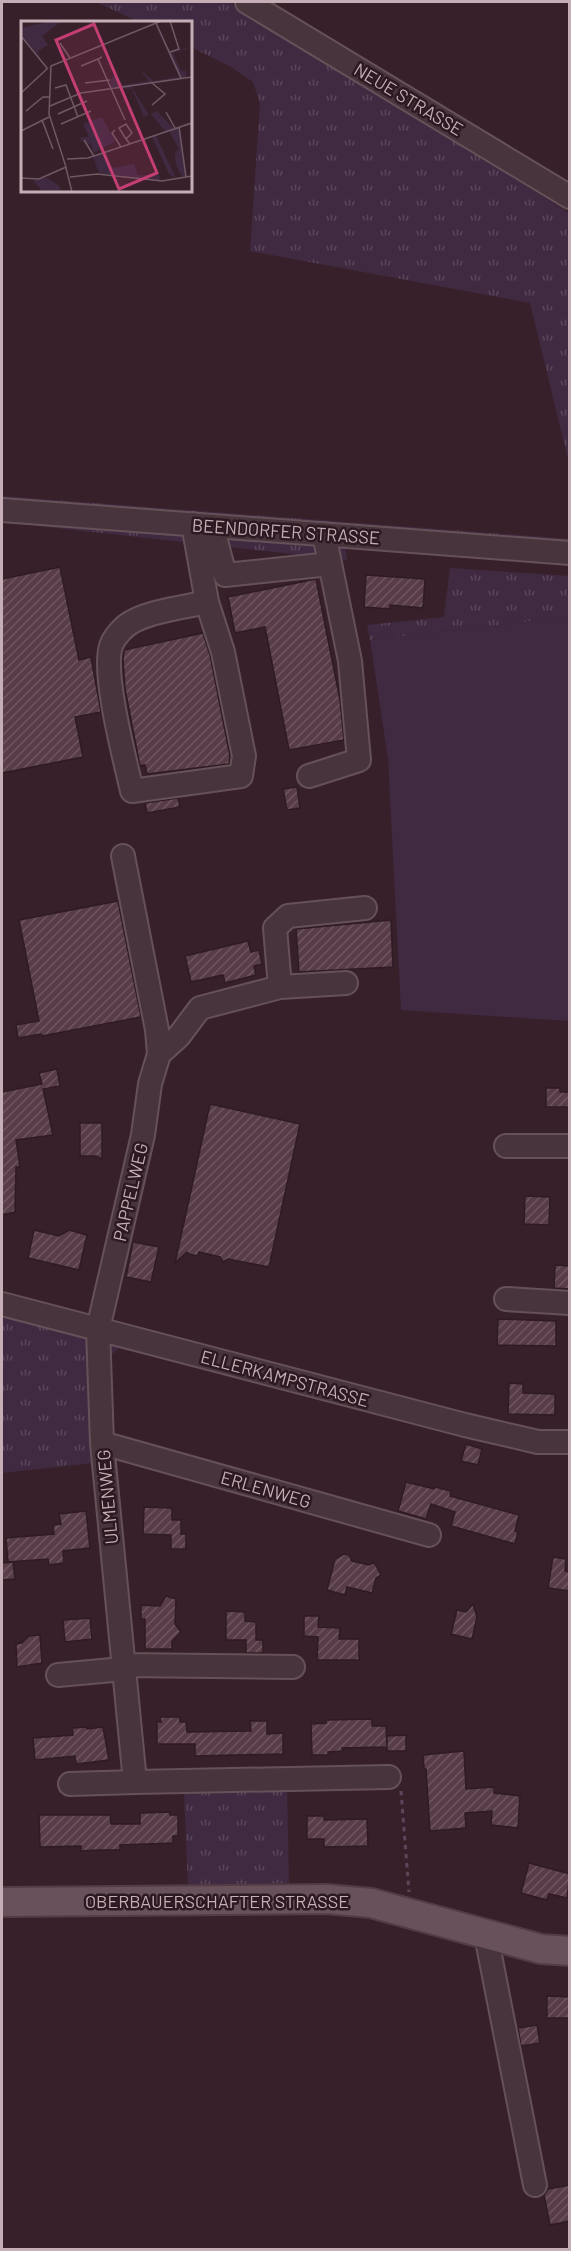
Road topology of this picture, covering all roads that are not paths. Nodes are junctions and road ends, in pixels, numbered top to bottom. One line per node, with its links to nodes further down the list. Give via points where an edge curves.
1 (247, 2): 2 (street, NEUE STRASSE)
2 (570, 197)
3 (2, 510): 4 (street, BEENDORFER STRASSE)
4 (202, 525): 5 (street, BEENDORFER STRASSE); 7 (street, via 225,575); 8 (street)
5 (324, 534): 6 (street, BEENDORFER STRASSE); 7 (street)
6 (570, 553)
7 (330, 564): 9 (street, via 350,661 359,760)
8 (207, 602): 8 (street, via 132,622 111,646 109,676 132,791 241,776 244,756 224,652)
9 (309, 776)
10 (123, 856): 14 (street)
11 (365, 908): 13 (street, via 288,916 275,928)
12 (346, 983): 13 (street)
13 (280, 987): 14 (street, via 200,1008)
14 (159, 1054): 20 (street, PAPPELWEG)
15 (506, 1146): 16 (street)
16 (570, 1146)
17 (506, 1299): 18 (street)
18 (570, 1303)
19 (2, 1304): 20 (street, ELLERKAMPSTRASSE)
20 (99, 1329): 21 (street, ELLERKAMPSTRASSE, via 475,1427 538,1442); 22 (street, ULMENWEG)
21 (570, 1442)
22 (102, 1443): 23 (street, ERLENWEG); 24 (street, ULMENWEG)
23 (429, 1535)
24 (123, 1667): 25 (street); 26 (street); 28 (street, ULMENWEG)
25 (293, 1667)
26 (58, 1675)
27 (388, 1777): 28 (street)
28 (135, 1782): 29 (street)
29 (70, 1784)
30 (2, 1902): 31 (main road, OBERBAUERSCHAFTER STRASSE, via 326,1899 371,1903)
31 (486, 1935): 32 (main road, OBERBAUERSCHAFTER STRASSE, via 541,1949); 33 (street)
32 (570, 1951)
33 (535, 2185)

